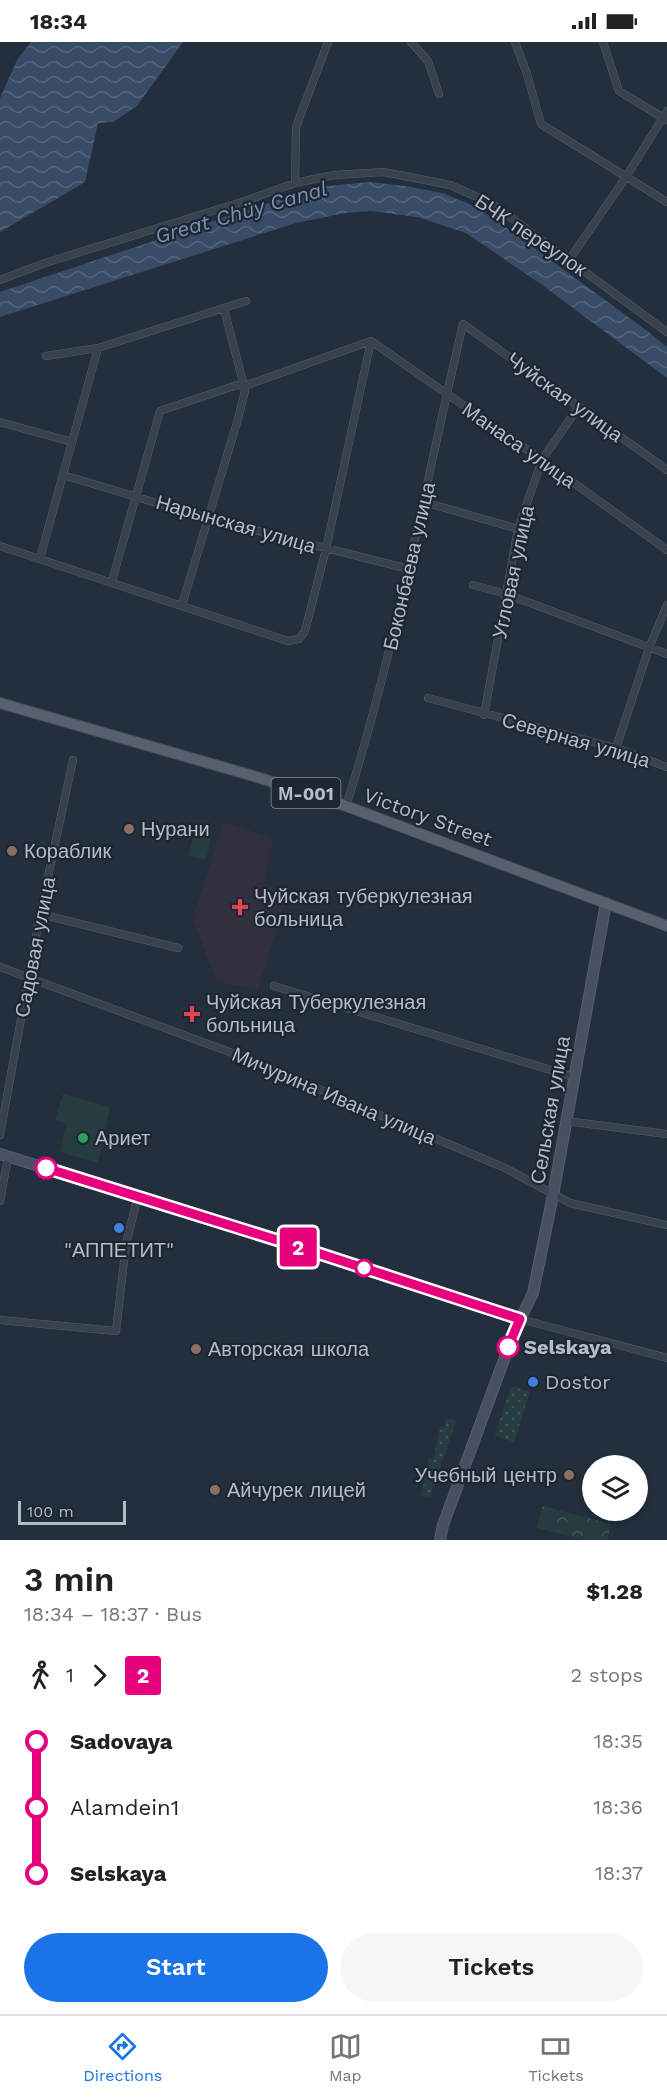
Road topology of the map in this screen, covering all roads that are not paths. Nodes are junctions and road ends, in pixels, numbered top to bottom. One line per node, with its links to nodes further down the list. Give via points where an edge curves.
1 (328, 42): 9 (street, via 296,127)
2 (411, 42): 5 (street, via 428,61)
3 (515, 42): 8 (street, via 542,124)
4 (603, 42): 7 (street, via 619,91)
5 (439, 94)
6 (667, 111): 7 (street)
7 (665, 119): 8 (street)
8 (626, 177): 10 (street); 11 (street)
9 (295, 183): 11 (street, БЧК переулок, via 334,175 384,172 450,185 491,203); 12 (street, БЧК переулок)
10 (667, 202)
11 (569, 261): 16 (street, БЧК переулок)
12 (0, 280)
13 (246, 301): 14 (street)
14 (224, 309): 18 (street); 20 (street)
15 (463, 324): 21 (street, Боконбаева улица); 22 (street, Чуйская улица)
16 (667, 332)
17 (371, 341): 20 (street); 21 (street, Манаса улица); 33 (street)
18 (98, 348): 19 (street); 24 (street)
19 (46, 356)
20 (241, 385): 28 (street, via 160,411); 30 (street, via 245,391)
21 (446, 395): 25 (street, Манаса улица); 29 (street, Боконбаева улица)
22 (579, 406): 25 (street, Угловая улица); 26 (street, Чуйская улица)
23 (0, 422): 24 (street)
24 (72, 442): 27 (street)
25 (542, 460): 31 (street, Угловая улица); 34 (street, Манаса улица)
26 (667, 470)
27 (63, 475): 28 (street, Нарынская улица); 35 (street)
28 (135, 496): 30 (street, Нарынская улица); 37 (street)
29 (424, 502): 31 (street); 36 (street, Боконбаева улица)
30 (207, 518): 33 (street, Нарынская улица); 40 (street)
31 (518, 529): 39 (street, Угловая улица)
32 (0, 546): 35 (street)
33 (326, 549): 36 (street, Нарынская улица); 40 (street, via 305,631 299,639 288,641)
34 (667, 550)
35 (40, 558): 37 (street)
36 (409, 569): 50 (street, Боконбаева улица, via 381,687)
37 (112, 582): 40 (street)
38 (472, 585): 39 (street)
39 (506, 594): 42 (street); 46 (street, Угловая улица)
40 (182, 605)
41 (667, 605): 42 (street)
42 (649, 648): 43 (street); 47 (street)
43 (667, 654)
44 (428, 698): 46 (street, Северная улица)
45 (0, 704): 50 (main road, Victory Street / М-001)
46 (484, 715): 47 (street, Северная улица)
47 (616, 748): 49 (street, Северная улица)
48 (73, 760): 52 (street, Садовая улица)
49 (667, 767)
50 (346, 806): 51 (main road, Victory Street / М-001)
51 (606, 903): 53 (main road, Victory Street / М-001); 58 (main road, Сельская улица)
52 (40, 914): 54 (street); 56 (street, Садовая улица)
53 (667, 926)
54 (178, 948)
55 (0, 967): 56 (street, Мичурина Ивана улица)
56 (29, 977): 61 (street, Садовая улица); 63 (street, Мичурина Ивана улица, via 243,1057 505,1168)
57 (274, 986): 58 (street)
58 (574, 1077): 59 (main road, Сельская улица)
59 (566, 1121): 60 (street); 63 (main road, Сельская улица)
60 (667, 1134)
61 (0, 1135)
62 (4, 1155): 64 (main road); 65 (street)
63 (553, 1195): 66 (street, Мичурина Ивана улица); 67 (main road, Сельская улица, via 533,1293)
64 (138, 1196): 67 (main road); 68 (street, via 126,1244 116,1331)
65 (0, 1201)
66 (667, 1225)
67 (520, 1319): 69 (street); 70 (main road, Сельская улица)
68 (0, 1320)
69 (667, 1358)
70 (440, 1540)

